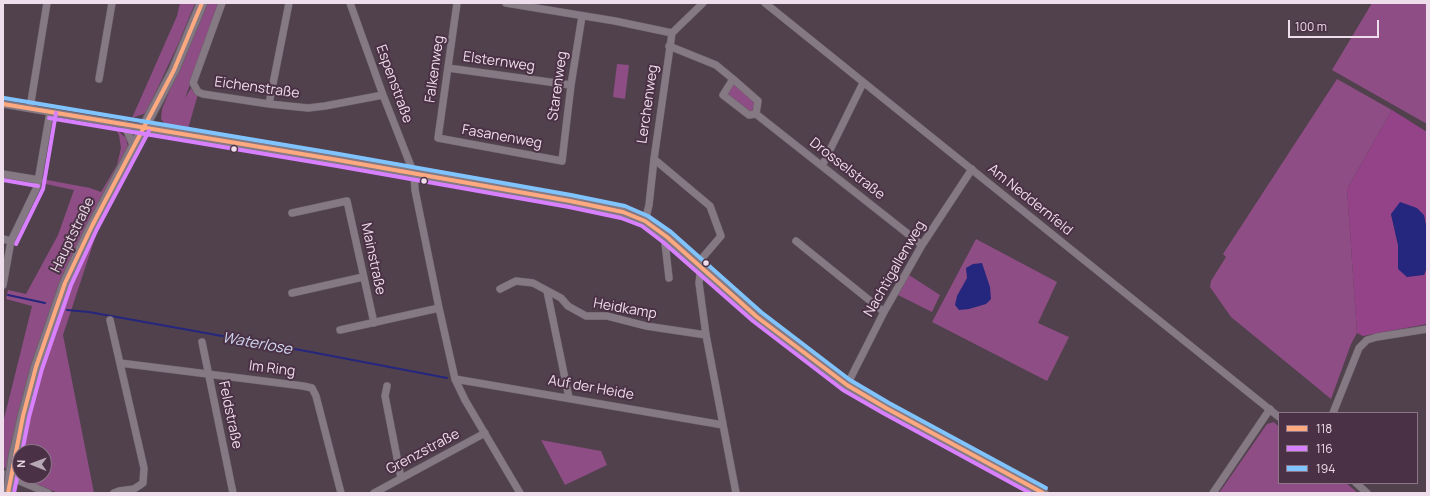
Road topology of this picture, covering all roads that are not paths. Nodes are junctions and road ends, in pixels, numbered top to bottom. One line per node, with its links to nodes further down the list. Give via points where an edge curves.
1 (47, 3): 22 (street)
2 (112, 3): 15 (street)
3 (202, 3): 26 (street, Hauptstraße, via 174,70)
4 (222, 3): 21 (street, Eichenstraße, via 193,83 195,88 203,94)
5 (289, 3): 21 (street)
6 (350, 3): 19 (street, Espenstraße)
7 (457, 3): 14 (street, Falkenweg)
8 (506, 3): 11 (street)
9 (703, 3): 12 (street)
10 (765, 3): 17 (street, Am Neddernfeld)
11 (582, 16): 12 (street); 18 (street, Starenweg)
12 (672, 33): 13 (street, Lerchenweg)
13 (669, 46): 16 (street, via 716,65); 29 (street, Lerchenweg)
14 (448, 68): 18 (street, Elsternweg); 27 (street, Falkenweg)
15 (100, 79)
16 (733, 79): 24 (street, via 758,101); 24 (street, Drosselstraße, via 723,96 749,115)
17 (864, 83): 31 (street); 32 (street, Am Neddernfeld)
18 (571, 85): 30 (street, Starenweg)
19 (383, 95): 21 (street, Eichenstraße, via 308,108); 34 (street, Espenstraße)
20 (3, 104): 22 (street)
21 (269, 104)
22 (30, 108): 23 (street)
23 (50, 112): 25 (street); 35 (street)
24 (756, 114): 31 (street, Drosselstraße)
25 (124, 124): 26 (street); 28 (street)
26 (144, 128): 28 (street, Hauptstraße); 34 (street)
27 (438, 138): 30 (street, Fasanenweg)
28 (134, 147): 72 (street, Hauptstraße, bridge, via 65,283 22,416)
29 (654, 159): 37 (street, Lerchenweg, via 649,205); 43 (street, via 710,206 721,236)
30 (562, 161)
31 (822, 166): 42 (street, Drosselstraße)
32 (972, 169): 42 (street, Nachtigallenweg); 64 (street, Am Neddernfeld)
33 (3, 174): 35 (street)
34 (414, 174): 37 (street, via 570,201 623,212); 50 (street, Espenstraße)
35 (39, 180): 40 (street)
36 (292, 213): 44 (street, Mainstraße, via 347,201)
37 (644, 221): 38 (street)
38 (667, 237): 43 (street); 45 (street, via 665,243)
39 (3, 239): 40 (street)
40 (11, 241): 46 (street)
41 (796, 241): 51 (street)
42 (922, 245): 51 (street, Nachtigallenweg)
43 (699, 265): 56 (street); 61 (street, via 757,317)
44 (364, 277): 49 (street); 53 (street, Mainstraße)
45 (669, 278)
46 (3, 285)
47 (500, 289): 48 (street, Heidkamp, via 516,281 533,283)
48 (548, 291): 56 (street, Heidkamp, via 586,316 607,316 646,326); 63 (street)
49 (292, 293)
50 (439, 308): 53 (street); 60 (street, Espenstraße)
51 (884, 312): 61 (street, Nachtigallenweg)
52 (110, 320): 58 (street)
53 (374, 323): 55 (street)
54 (1427, 329): 65 (street, via 1366,340 1358,348)
55 (340, 330)
56 (706, 335): 67 (street)
57 (202, 342): 59 (street, Feldstraße)
58 (120, 363): 59 (street, Im Ring); 74 (street, via 144,468 143,483 134,489)
59 (208, 374): 75 (street, Feldstraße); 76 (street, Im Ring, via 312,388)
60 (455, 379): 63 (street, Auf der Heide); 68 (street, Espenstraße)
61 (847, 385): 80 (street)
62 (387, 386): 70 (street, via 385,396)
63 (569, 398): 67 (street, Auf der Heide)
64 (1270, 409): 66 (street, Am Neddernfeld); 81 (street)
65 (1333, 412)
66 (1278, 416)
67 (723, 425): 79 (street)
68 (485, 433): 70 (street, Grenzstraße); 78 (street, Espenstraße)
69 (3, 474): 73 (street)
70 (401, 478): 77 (street, Grenzstraße)
71 (1357, 484): 82 (street)
72 (8, 493)
73 (48, 493)
74 (114, 493)
75 (233, 493)
76 (341, 493)
77 (374, 493)
78 (520, 493)
79 (736, 493)
80 (1043, 493)
81 (1213, 493)
82 (1367, 493)

